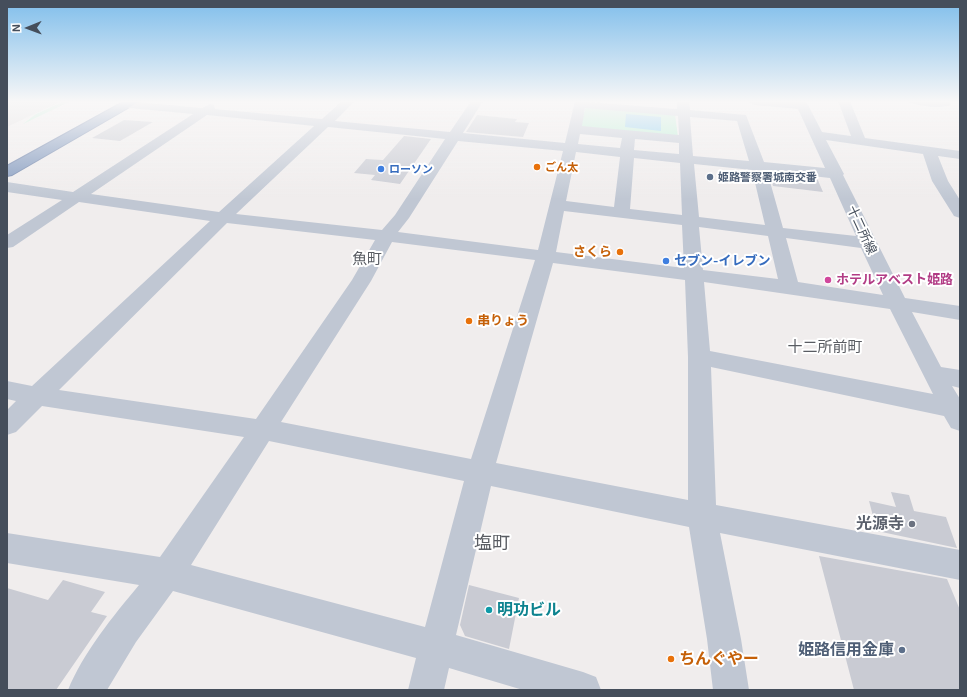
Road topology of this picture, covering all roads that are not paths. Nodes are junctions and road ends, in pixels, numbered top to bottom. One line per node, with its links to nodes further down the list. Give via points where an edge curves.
1 (77, 134): 21 (highway)
2 (172, 134): 24 (street)
3 (315, 134): 28 (street)
4 (427, 134): 12 (street)
5 (573, 134): 15 (street)
6 (624, 134): 7 (street)
7 (629, 134): 13 (street); 17 (street)
8 (686, 134): 13 (street)
9 (747, 134): 20 (street)
10 (857, 134): 14 (street)
11 (818, 135): 14 (street); 22 (street, 十二所線)
12 (453, 136): 15 (street); 31 (street, via 401,218)
13 (686, 140): 19 (street)
14 (859, 140): 16 (street)
15 (570, 148): 17 (street); 25 (street)
16 (929, 150): 18 (street); 27 (street, via 940,181)
17 (627, 153): 19 (street); 26 (street)
18 (960, 154)
19 (687, 159): 20 (street); 29 (street)
20 (758, 166): 22 (street); 30 (street)
21 (7, 172)
22 (837, 174): 33 (street, 十二所線)
23 (7, 187): 24 (street)
24 (76, 198): 28 (street); 32 (street)
25 (557, 205): 26 (street); 34 (street)
26 (622, 213): 29 (street)
27 (960, 213)
28 (223, 218): 31 (street); 43 (street)
29 (690, 222): 30 (street); 35 (street)
30 (775, 231): 33 (street); 36 (street)
31 (386, 236): 34 (street); 46 (street, via 361,281)
32 (7, 243)
33 (867, 243): 37 (street, 十二所線)
34 (546, 256): 35 (street); 47 (street)
35 (695, 275): 36 (street); 39 (street)
36 (790, 287): 37 (street)
37 (898, 303): 38 (street); 40 (street, 十二所線)
38 (960, 313)
39 (699, 357): 44 (street); 48 (street)
40 (933, 374): 41 (street); 44 (street, 十二所線)
41 (960, 379)
42 (7, 390): 43 (street)
43 (36, 396): 45 (street); 46 (street)
44 (957, 414)
45 (7, 425)
46 (262, 430): 47 (street); 51 (street)
47 (480, 473): 48 (street); 52 (street)
48 (702, 516): 50 (street); 56 (street, via 724,639)
49 (7, 548): 51 (street)
50 (960, 565)
51 (167, 574): 52 (street); 53 (street, via 124,630)
52 (437, 647): 54 (street); 55 (street)
53 (86, 690)
54 (426, 690)
55 (583, 690)
56 (730, 690)

